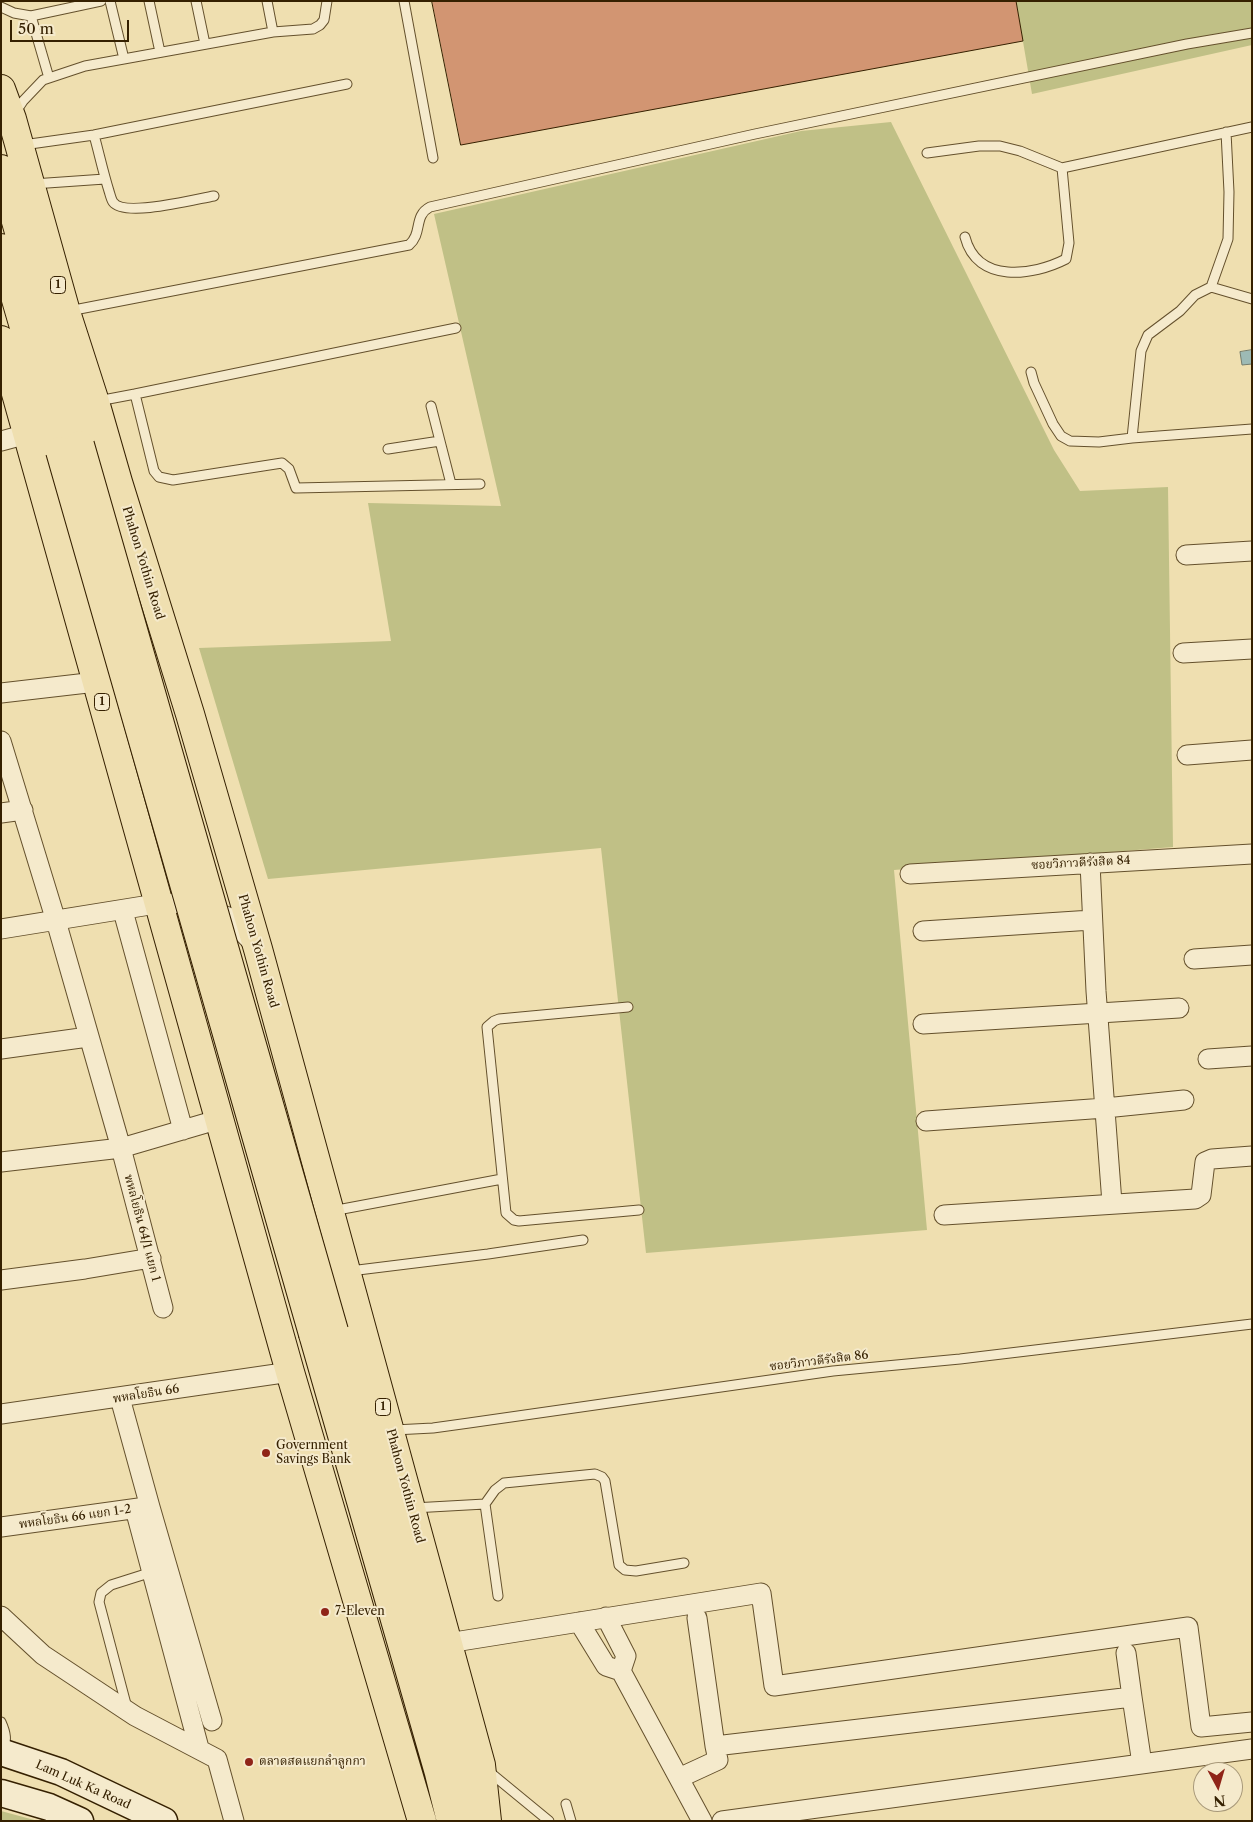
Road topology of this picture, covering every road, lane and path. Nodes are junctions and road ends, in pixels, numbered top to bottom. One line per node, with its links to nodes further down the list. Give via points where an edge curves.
1 (101, 1): 9 (lane)
2 (110, 1): 14 (lane)
3 (149, 1): 13 (lane)
4 (196, 1): 12 (lane)
5 (267, 1): 10 (lane)
6 (404, 1): 24 (lane)
7 (329, 2): 10 (lane, via 320,25)
8 (1, 7): 9 (lane)
9 (31, 16): 15 (lane)
10 (273, 32): 12 (lane)
11 (1252, 33): 34 (lane, via 755,134 430,207 419,218 418,233 409,245)
12 (205, 44): 13 (lane)
13 (160, 52): 14 (lane)
14 (124, 59): 15 (lane, via 85,66)
15 (49, 78): 18 (lane, via 23,101)
16 (347, 84): 21 (lane)
17 (1, 89): 18 (main road, Phahon Yothin Road / 1)
18 (12, 119): 22 (main road, Phahon Yothin Road / 1)
19 (1252, 127): 20 (lane)
20 (1226, 132): 25 (lane); 32 (lane, via 1228,239)
21 (94, 134): 22 (lane); 27 (lane)
22 (19, 145): 28 (main road, Phahon Yothin Road / 1)
23 (928, 154): 25 (lane, via 1000,146)
24 (432, 158)
25 (1062, 168): 30 (lane, via 1069,243 1066,259 1051,267 1030,271 991,269 968,248)
26 (1, 169): 45 (main road, Phahon Yothin Road)
27 (105, 179): 28 (lane); 29 (lane, via 113,202 128,208)
28 (30, 184): 34 (main road, Phahon Yothin Road / 1)
29 (214, 196)
30 (965, 237)
31 (1, 248): 45 (main road, Phahon Yothin Road)
32 (1211, 288): 33 (lane); 43 (lane, via 1195,295 1148,335 1141,351)
33 (1252, 298)
34 (66, 312): 39 (main road, Phahon Yothin Road / 1)
35 (456, 328): 38 (lane)
36 (1, 340): 42 (main road, 1)
37 (1032, 372): 43 (lane, via 1034,383 1061,436 1070,441 1099,442)
38 (135, 394): 39 (lane); 47 (lane, via 154,471 159,477 172,480 282,463 289,469 296,488)
39 (95, 402): 55 (main road, Phahon Yothin Road / 1)
40 (431, 406): 44 (lane)
41 (1252, 429): 43 (lane)
42 (14, 438): 53 (main road, 1)
43 (1132, 438)
44 (440, 441): 46 (lane); 47 (lane)
45 (70, 448): 103 (main road, Phahon Yothin Road, bridge)
46 (388, 449)
47 (451, 484): 48 (lane)
48 (480, 484)
49 (1252, 551): 50 (street)
50 (1186, 555)
51 (1252, 649): 52 (street)
52 (1183, 653)
53 (96, 682): 54 (street); 56 (main road, 1)
54 (1, 693)
55 (190, 714): 56 (main road, via 201,785 191,808 179,813 160,812 142,800); 71 (main road, Phahon Yothin Road / 1)
56 (113, 738): 65 (main road, 1)
57 (1, 741): 60 (street, พหลโยธิน 64/1 แยก 1)
58 (1252, 750): 59 (street)
59 (1187, 755)
60 (23, 810): 61 (street); 68 (street, พหลโยธิน 64/1 แยก 1)
61 (1, 813)
62 (1252, 854): 63 (street, ซอยวิภาวดีรังสิต 84)
63 (1090, 863): 64 (street, ซอยวิภาวดีรังสิต 84); 67 (street)
64 (910, 874)
65 (157, 904): 66 (street); 71 (street, via 191,903 228,917); 83 (main road, 1)
66 (123, 911): 68 (street); 88 (street)
67 (1092, 920): 70 (street); 76 (street)
68 (56, 922): 69 (street); 78 (street, พหลโยธิน 64/1 แยก 1)
69 (1, 930)
70 (923, 931)
71 (258, 949): 80 (main road, Phahon Yothin Road / 1)
72 (1252, 955): 73 (street)
73 (1194, 959)
74 (628, 1007): 92 (lane, via 499,1019 488,1027)
75 (1179, 1008): 76 (street)
76 (1098, 1014): 77 (street); 85 (street)
77 (924, 1024)
78 (88, 1037): 79 (street); 89 (street, พหลโยธิน 64/1 แยก 1)
79 (1, 1049)
80 (285, 1049): 83 (main road, via 260,987 242,973 220,971 200,978 194,990); 95 (main road, Phahon Yothin Road / 1)
81 (1252, 1056): 82 (street)
82 (1208, 1059)
83 (204, 1065): 86 (main road, 1)
84 (1184, 1100): 85 (street)
85 (1105, 1108): 87 (street); 93 (street)
86 (220, 1119): 88 (street); 104 (main road, 1)
87 (926, 1120)
88 (183, 1130): 89 (street)
89 (121, 1148): 91 (street); 98 (street, พหลโยธิน 64/1 แยก 1)
90 (1252, 1156): 93 (street, via 1205,1162 1201,1195 1194,1199)
91 (1, 1162)
92 (502, 1179): 94 (lane, via 506,1213 514,1220); 95 (lane)
93 (1112, 1203): 96 (street)
94 (639, 1210)
95 (331, 1211): 99 (main road, Phahon Yothin Road / 1)
96 (944, 1215)
97 (583, 1240): 99 (lane)
98 (151, 1258): 100 (street); 101 (street, พหลโยธิน 64/1 แยก 1)
99 (347, 1272): 107 (main road, Phahon Yothin Road / 1)
100 (1, 1280)
101 (163, 1308)
102 (1252, 1324): 107 (lane, ซอยวิภาวดีรังสิต 86, via 833,1371 433,1428)
103 (323, 1332): 140 (main road, Phahon Yothin Road); 141 (main road, Phahon Yothin Road, via 460,1772)
104 (290, 1372): 105 (street, พหลโยธิน 66); 139 (main road, 1)
105 (120, 1398): 106 (street, พหลโยธิน 66); 109 (street)
106 (1, 1414)
107 (390, 1430): 110 (main road, Phahon Yothin Road / 1)
108 (485, 1504): 110 (lane); 112 (lane, via 504,1483 595,1474 605,1481 619,1565 625,1570 636,1570); 114 (lane)
109 (142, 1508): 111 (street, พหลโยธิน 66 แยก 1-2); 113 (street); 124 (street)
110 (410, 1509): 119 (main road, Phahon Yothin Road / 1)
111 (1, 1527)
112 (684, 1563)
113 (152, 1572): 123 (lane, via 111,1585 101,1593 99,1602); 128 (street)
114 (498, 1596)
115 (1, 1616): 123 (street, via 43,1655)
116 (606, 1617): 118 (street); 121 (street, via 626,1656); 126 (street, via 762,1593 774,1686 1188,1627 1201,1727)
117 (697, 1618): 127 (street)
118 (579, 1622): 119 (street); 121 (street, via 606,1666)
119 (448, 1643): 132 (main road, Phahon Yothin Road / 1)
120 (1126, 1653): 122 (street)
121 (621, 1672): 133 (street)
122 (1132, 1697): 127 (street); 131 (street)
123 (128, 1711): 128 (street)
124 (212, 1721)
125 (1, 1722): 130 (lane, via 6,1742)
126 (1252, 1722)
127 (715, 1746): 133 (street, via 718,1760)
128 (199, 1748): 138 (street, via 217,1758)
129 (1252, 1749): 131 (street)
130 (2, 1753): 137 (main road, Lam Luk Ka Road, via 61,1772)
131 (1142, 1764): 146 (street)
132 (481, 1765): 142 (main road, Phahon Yothin Road / 1); 143 (lane)
133 (679, 1778): 145 (street)
134 (1, 1793): 136 (main road)
135 (566, 1804): 144 (lane)
136 (80, 1821)
137 (164, 1821)
138 (234, 1821)
139 (422, 1821)
140 (450, 1821)
141 (481, 1821)
142 (487, 1821)
143 (549, 1821)
144 (572, 1821)
145 (702, 1821)
146 (722, 1821)

